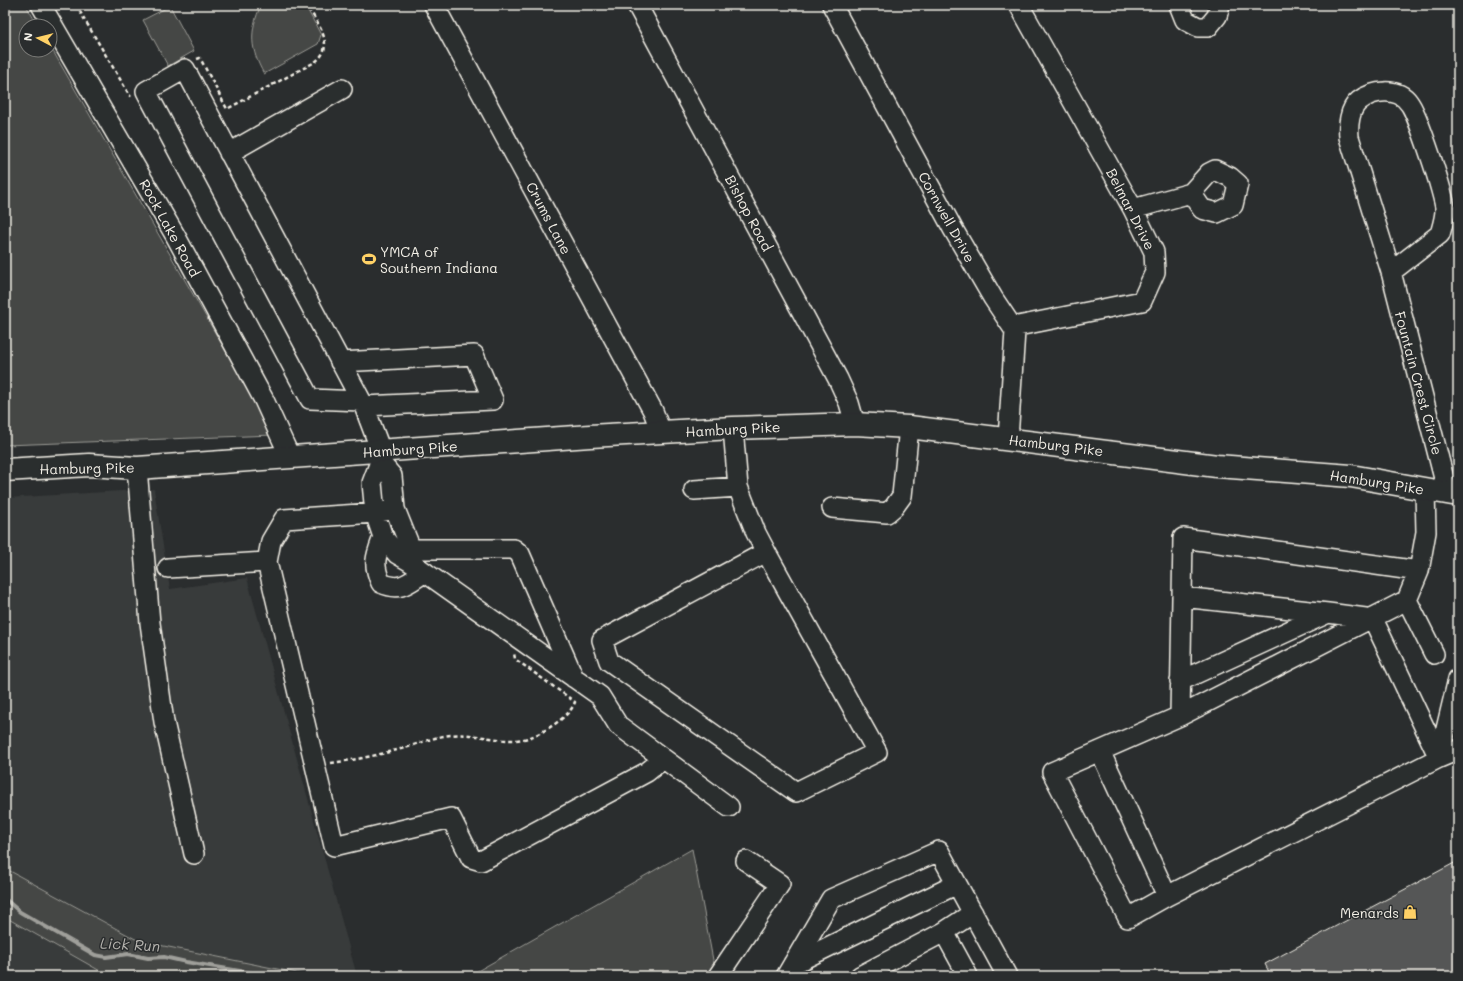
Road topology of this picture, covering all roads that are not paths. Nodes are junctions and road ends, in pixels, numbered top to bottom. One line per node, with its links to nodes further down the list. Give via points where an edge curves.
1 (41, 5): 21 (street, Rock Lake Road, via 176,235 264,400)
2 (434, 5): 19 (street, Crums Lane, via 653,411)
3 (637, 5): 16 (street, Bishop Road, via 838,379 849,402)
4 (832, 5): 13 (street, Cornwell Drive, via 957,236)
5 (1019, 5): 11 (street, Belmar Drive)
6 (1179, 5): 7 (street, via 1185,20 1208,27 1217,16)
7 (1220, 5)
8 (342, 89): 9 (street)
9 (229, 153): 14 (street); 15 (street, via 185,69 146,91 310,399)
10 (1191, 193): 11 (street)
11 (1134, 209): 13 (street, Belmar Drive, via 1154,252 1155,272 1142,301)
12 (1391, 272): 12 (street, Fountain Crest Circle, via 1349,138 1348,120 1358,101 1380,91 1396,94 1409,102 1420,122 1446,209 1440,234); 28 (street, Fountain Crest Circle)
13 (1013, 327): 20 (street)
14 (340, 362): 15 (street); 15 (street, via 474,355 493,400)
15 (362, 404): 22 (street)
16 (855, 424): 17 (main road, Hamburg Pike); 18 (main road, Hamburg Pike)
17 (909, 427): 20 (main road, Hamburg Pike); 29 (street, via 902,496 894,507 887,513)
18 (733, 428): 19 (main road, Hamburg Pike); 25 (street)
19 (661, 432): 22 (main road, Hamburg Pike)
20 (1008, 439): 27 (main road, Hamburg Pike, via 1217,466 1351,476)
21 (290, 456): 22 (main road, Hamburg Pike); 23 (main road, Hamburg Pike)
22 (381, 457): 30 (street, via 392,476); 31 (street, via 372,483)
23 (137, 468): 24 (main road, Hamburg Pike, via 89,465); 53 (street, via 150,623 164,722)
24 (5, 470)
25 (737, 479): 26 (street, via 722,473 718,476 717,489); 33 (street, via 756,534)
26 (694, 490)
27 (1425, 490): 28 (main road, Hamburg Pike); 38 (street, via 1426,532)
28 (1453, 494)
29 (832, 508)
30 (395, 509): 31 (street); 34 (street)
31 (375, 513): 32 (street); 35 (street, via 284,519 271,541)
32 (383, 537): 34 (street, via 397,554); 37 (street, via 375,559 375,571 381,583 391,588 403,586)
33 (766, 552): 33 (street, via 877,752 796,792 609,661 602,640)
34 (410, 555): 37 (street); 44 (street, via 514,549 520,554)
35 (267, 562): 36 (street); 51 (street, via 334,846 451,818 471,858 481,861 647,772)
36 (168, 568)
37 (425, 572): 44 (street)
38 (1419, 572): 39 (street, via 1183,538); 40 (street)
39 (1182, 597): 41 (street); 46 (street)
40 (1407, 600): 42 (street); 43 (street)
41 (1328, 613): 42 (street); 46 (street)
42 (1373, 619): 47 (street); 50 (street)
43 (1434, 654)
44 (574, 678): 51 (street, via 600,696 618,725)
45 (1458, 679): 50 (street)
46 (1180, 681): 47 (street)
47 (1180, 716): 49 (street)
48 (1458, 750): 50 (street)
49 (1100, 751): 56 (street); 56 (street, via 1052,772 1128,918)
50 (1439, 758): 56 (street)
51 (662, 759): 52 (street)
52 (729, 807)
53 (194, 854)
54 (746, 861): 60 (street, via 780,884)
55 (957, 884): 57 (street); 59 (street); 59 (street, via 939,851 831,899)
56 (1167, 896)
57 (973, 913): 58 (street); 63 (street)
58 (944, 932): 61 (street); 62 (street)
59 (790, 970)
60 (718, 976)
61 (860, 976)
62 (968, 976)
63 (1007, 976)

